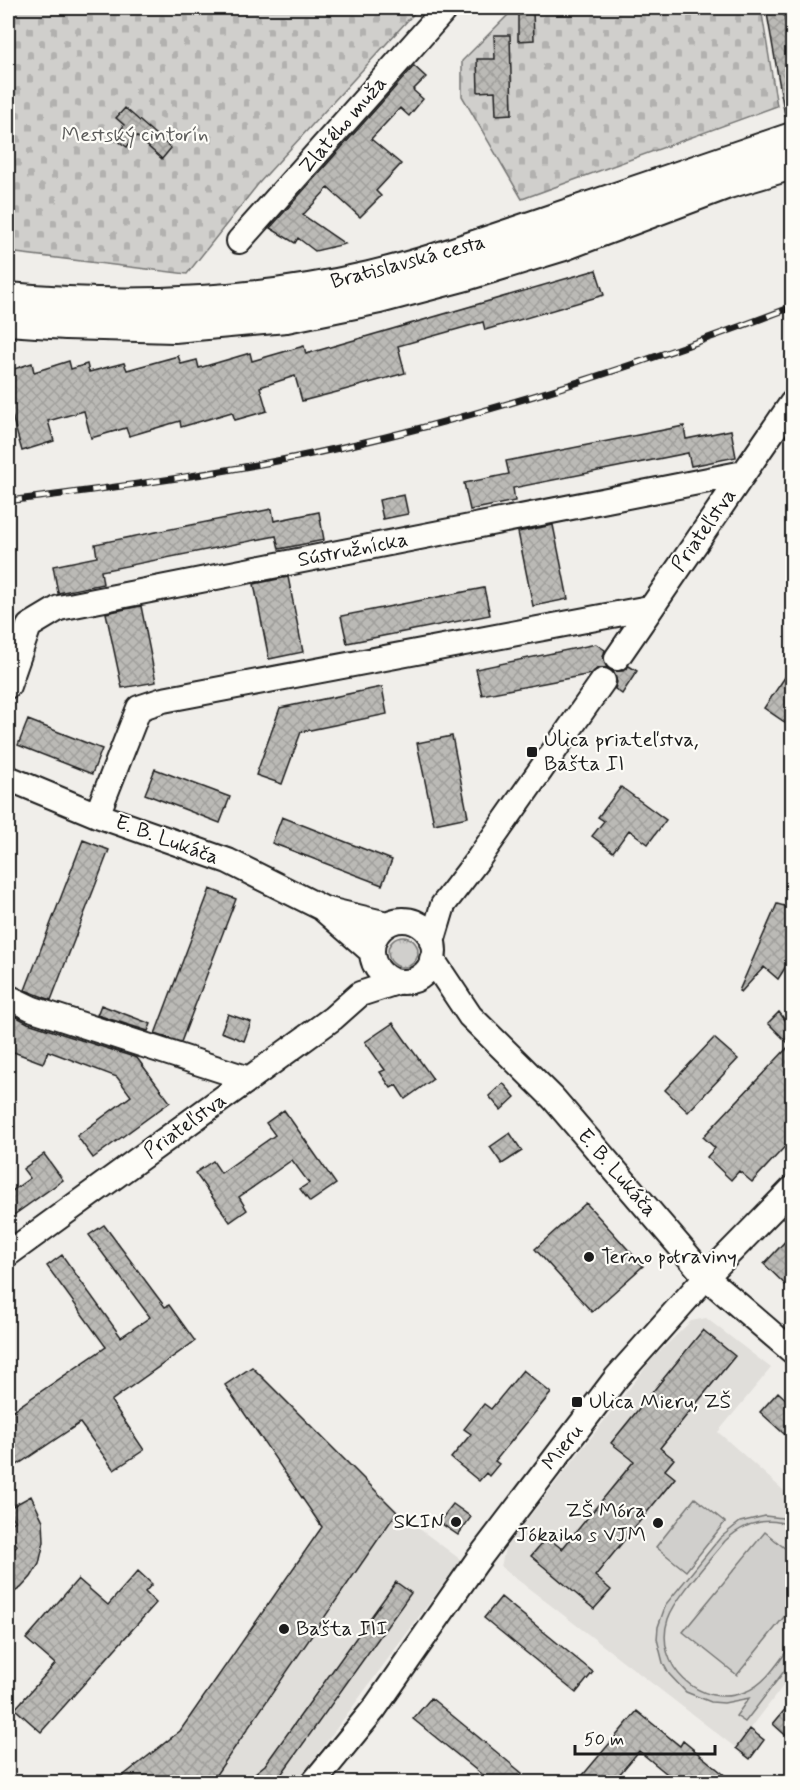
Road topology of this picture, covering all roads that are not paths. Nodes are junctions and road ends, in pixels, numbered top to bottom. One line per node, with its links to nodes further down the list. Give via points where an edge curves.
1 (446, 8): 4 (street, Zlatého muža)
2 (792, 138): 5 (main road, Bratislavská cesta, via 458,252 369,277 272,294 172,304 73,304)
3 (792, 164): 6 (main road, Bratislavská cesta, via 728,183 561,246 379,298 298,314 174,327)
4 (239, 241)
5 (8, 298)
6 (8, 320)
7 (792, 403): 8 (street, Priateľstva)
8 (744, 473): 9 (street, Priateľstva); 12 (street, Sústružnícka, via 59,608 29,626)
9 (650, 608): 10 (street, Priateľstva); 14 (street, via 163,700 139,708)
10 (617, 658)
11 (603, 681): 15 (street)
12 (8, 686)
13 (8, 778): 14 (street, E. B. Lukáča)
14 (97, 815): 16 (street, E. B. Lukáča, via 228,861)
15 (443, 905): 17 (street); 18 (street)
16 (324, 909): 17 (street, E. B. Lukáča); 19 (street, E. B. Lukáča)
17 (397, 922): 18 (street, via 421,926); 19 (street, via 376,934)
18 (432, 951): 20 (street, via 425,972); 23 (street, E. B. Lukáča)
19 (372, 954): 20 (street, via 382,975); 21 (street)
20 (405, 981): 21 (street, Priateľstva); 23 (street, E. B. Lukáča)
21 (360, 994): 24 (street, Priateľstva)
22 (8, 997): 24 (street, via 33,1009)
23 (470, 1016): 27 (street, E. B. Lukáča, via 553,1098)
24 (249, 1079): 26 (street, Priateľstva)
25 (792, 1189): 27 (street, Mieru)
26 (8, 1254)
27 (706, 1277): 28 (street, E. B. Lukáča); 29 (street, Mieru, via 617,1377 477,1561 374,1709)
28 (792, 1351)
29 (314, 1782)

